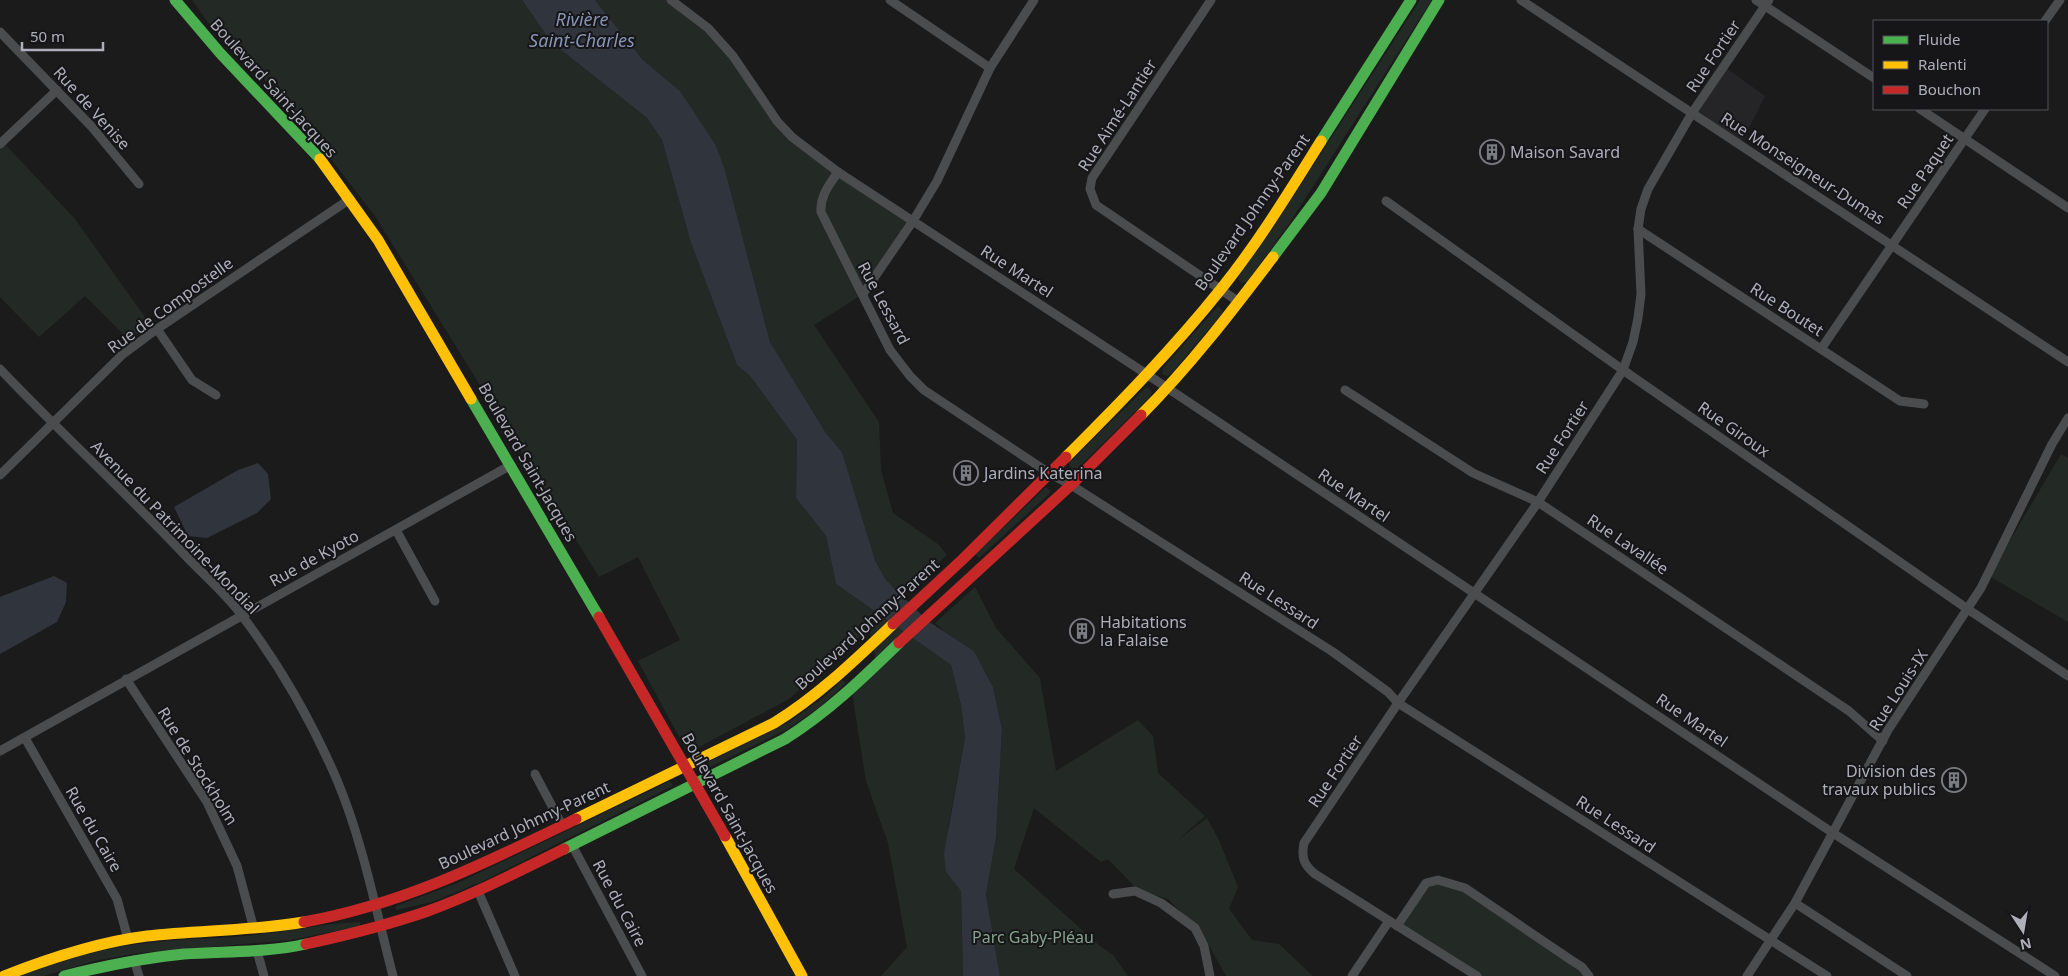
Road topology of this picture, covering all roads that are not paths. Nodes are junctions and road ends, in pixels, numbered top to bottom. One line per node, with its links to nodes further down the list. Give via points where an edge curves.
1 (175, 0): 24 (street, Boulevard Saint-Jacques, via 302,138)
2 (672, 0): 22 (street, Rue Martel, via 708,28 733,56 787,132)
3 (890, 0): 14 (street)
4 (1034, 0): 14 (street)
5 (1211, 0): 30 (street, Rue Aimé-Lantier, via 1092,178 1090,189 1096,205)
6 (1411, 0): 30 (street, Boulevard Johnny-Parent, via 1270,220)
7 (1439, 0): 32 (street, via 1321,193)
8 (1521, 0): 19 (street, Rue Monseigneur-Dumas)
9 (1756, 0): 11 (street)
10 (2060, 0): 12 (street)
11 (1767, 3): 15 (street); 19 (street, Rue Fortier)
12 (2046, 20)
13 (0, 32): 16 (street, Rue de Venise)
14 (990, 68): 27 (street, via 937,181)
15 (1873, 77)
16 (57, 90): 21 (street); 23 (street, Rue de Venise)
17 (1922, 110): 20 (street)
18 (1984, 110): 20 (street, Rue Paquet)
19 (1692, 113): 28 (street, Rue Fortier, via 1648,189); 29 (street, Rue Monseigneur-Dumas)
20 (1965, 139): 26 (street); 29 (street, Rue Paquet)
21 (0, 144)
22 (838, 172): 27 (street, Rue Martel); 31 (street, Rue Lessard, via 823,194 821,212)
23 (139, 184)
24 (350, 199): 33 (street, Rue de Compostelle); 45 (street, Boulevard Saint-Jacques, via 390,260)
25 (1386, 201): 37 (street, Rue Giroux)
26 (2068, 208)
27 (913, 221): 31 (street); 38 (street, Rue Martel)
28 (1638, 228): 34 (street, Rue Boutet); 37 (street, Rue Fortier, via 1638,318)
29 (1892, 244): 34 (street, Rue Paquet); 35 (street, Rue Monseigneur-Dumas)
30 (1221, 289): 32 (street, Rue Aimé-Lantier); 38 (street, Boulevard Johnny-Parent)
31 (863, 294): 46 (street, Rue Lessard, via 890,350 924,390)
32 (1239, 302): 39 (street)
33 (157, 329): 41 (street, via 192,380); 44 (street, Rue de Compostelle, via 122,355)
34 (1821, 349): 42 (street, Rue Boutet, via 1900,401)
35 (2068, 362)
36 (0, 370): 44 (street, Avenue du Patrimoine-Mondial)
37 (1623, 370): 49 (street, Rue Fortier); 53 (street, Rue Giroux)
38 (1148, 375): 39 (street, Rue Martel); 46 (street, Boulevard Johnny-Parent)
39 (1167, 389): 48 (street); 51 (street, Rue Martel)
40 (1345, 390): 49 (street, Rue Lavallée, via 1473,473)
41 (216, 395)
42 (1924, 404)
43 (2068, 418): 53 (street, Rue Louis-IX)
44 (52, 424): 47 (street, Rue de Compostelle); 54 (street, Avenue du Patrimoine-Mondial)
45 (511, 465): 50 (street, Rue de Kyoto); 61 (street, Boulevard Saint-Jacques)
46 (1049, 473): 48 (street, Rue Lessard); 61 (street, Boulevard Johnny-Parent, via 963,559 832,681 774,723)
47 (0, 475)
48 (1071, 485): 57 (street, Rue Lessard, via 1333,652); 63 (street, via 843,697 785,739)
49 (1538, 502): 51 (street, Rue Fortier); 59 (street, Rue Lavallée, via 1849,711)
50 (396, 530): 52 (street); 54 (street, Rue de Kyoto)
51 (1474, 592): 57 (street, Rue Fortier); 65 (street, Rue Martel)
52 (435, 602)
53 (1968, 610): 55 (street, Rue Giroux); 59 (street, Rue Louis-IX)
54 (242, 615): 56 (street, Rue de Kyoto); 70 (street, Avenue du Patrimoine-Mondial, via 281,671 337,782 358,842)
55 (2068, 676)
56 (126, 679): 58 (street, Rue de Kyoto); 73 (street, Rue de Stockholm, via 210,810 237,866)
57 (1398, 703): 71 (street, Rue Fortier, via 1304,843 1303,859 1315,874); 75 (street, Rue Lessard)
58 (25, 738): 60 (street, Rue de Kyoto); 74 (street, Rue du Caire, via 117,899)
59 (1883, 741): 65 (street, Rue Louis-IX)
60 (0, 751)
61 (685, 766): 63 (street, Boulevard Saint-Jacques); 64 (street, Boulevard Johnny-Parent)
62 (535, 774): 64 (street)
63 (696, 783): 66 (street); 85 (street, Boulevard Saint-Jacques)
64 (562, 826): 70 (street, Boulevard Johnny-Parent, via 467,872)
65 (1833, 832): 69 (street, Rue Louis-IX); 93 (street, Rue Martel)
66 (572, 845): 67 (street); 84 (street, Rue du Caire)
67 (478, 891): 72 (street); 83 (street)
68 (1113, 894): 86 (street, via 1135,891 1161,903 1195,928 1204,946)
69 (1794, 903): 75 (street, Rue Louis-IX); 92 (street)
70 (375, 907): 72 (street, Avenue du Patrimoine-Mondial); 73 (street, Boulevard Johnny-Parent)
71 (1393, 923): 87 (street); 88 (street); 89 (street, via 1426,883 1438,880 1450,883 1465,888 1582,967)
72 (380, 926): 76 (street, via 335,938); 82 (street, Avenue du Patrimoine-Mondial)
73 (254, 929): 74 (street, Boulevard Johnny-Parent)
74 (128, 939): 78 (street, Boulevard Johnny-Parent, via 84,948)
75 (1770, 940): 90 (street, Rue Louis-IX); 91 (street, Rue Lessard)
76 (257, 951): 77 (street); 81 (street)
77 (134, 960): 79 (street); 80 (street)
78 (4, 976)
79 (64, 976)
80 (139, 976)
81 (264, 976)
82 (393, 976)
83 (515, 976)
84 (642, 976)
85 (802, 976)
86 (1210, 976)
87 (1352, 976)
88 (1477, 976)
89 (1589, 976)
90 (1747, 976)
91 (1827, 976)
92 (1907, 976)
93 (2055, 976)

